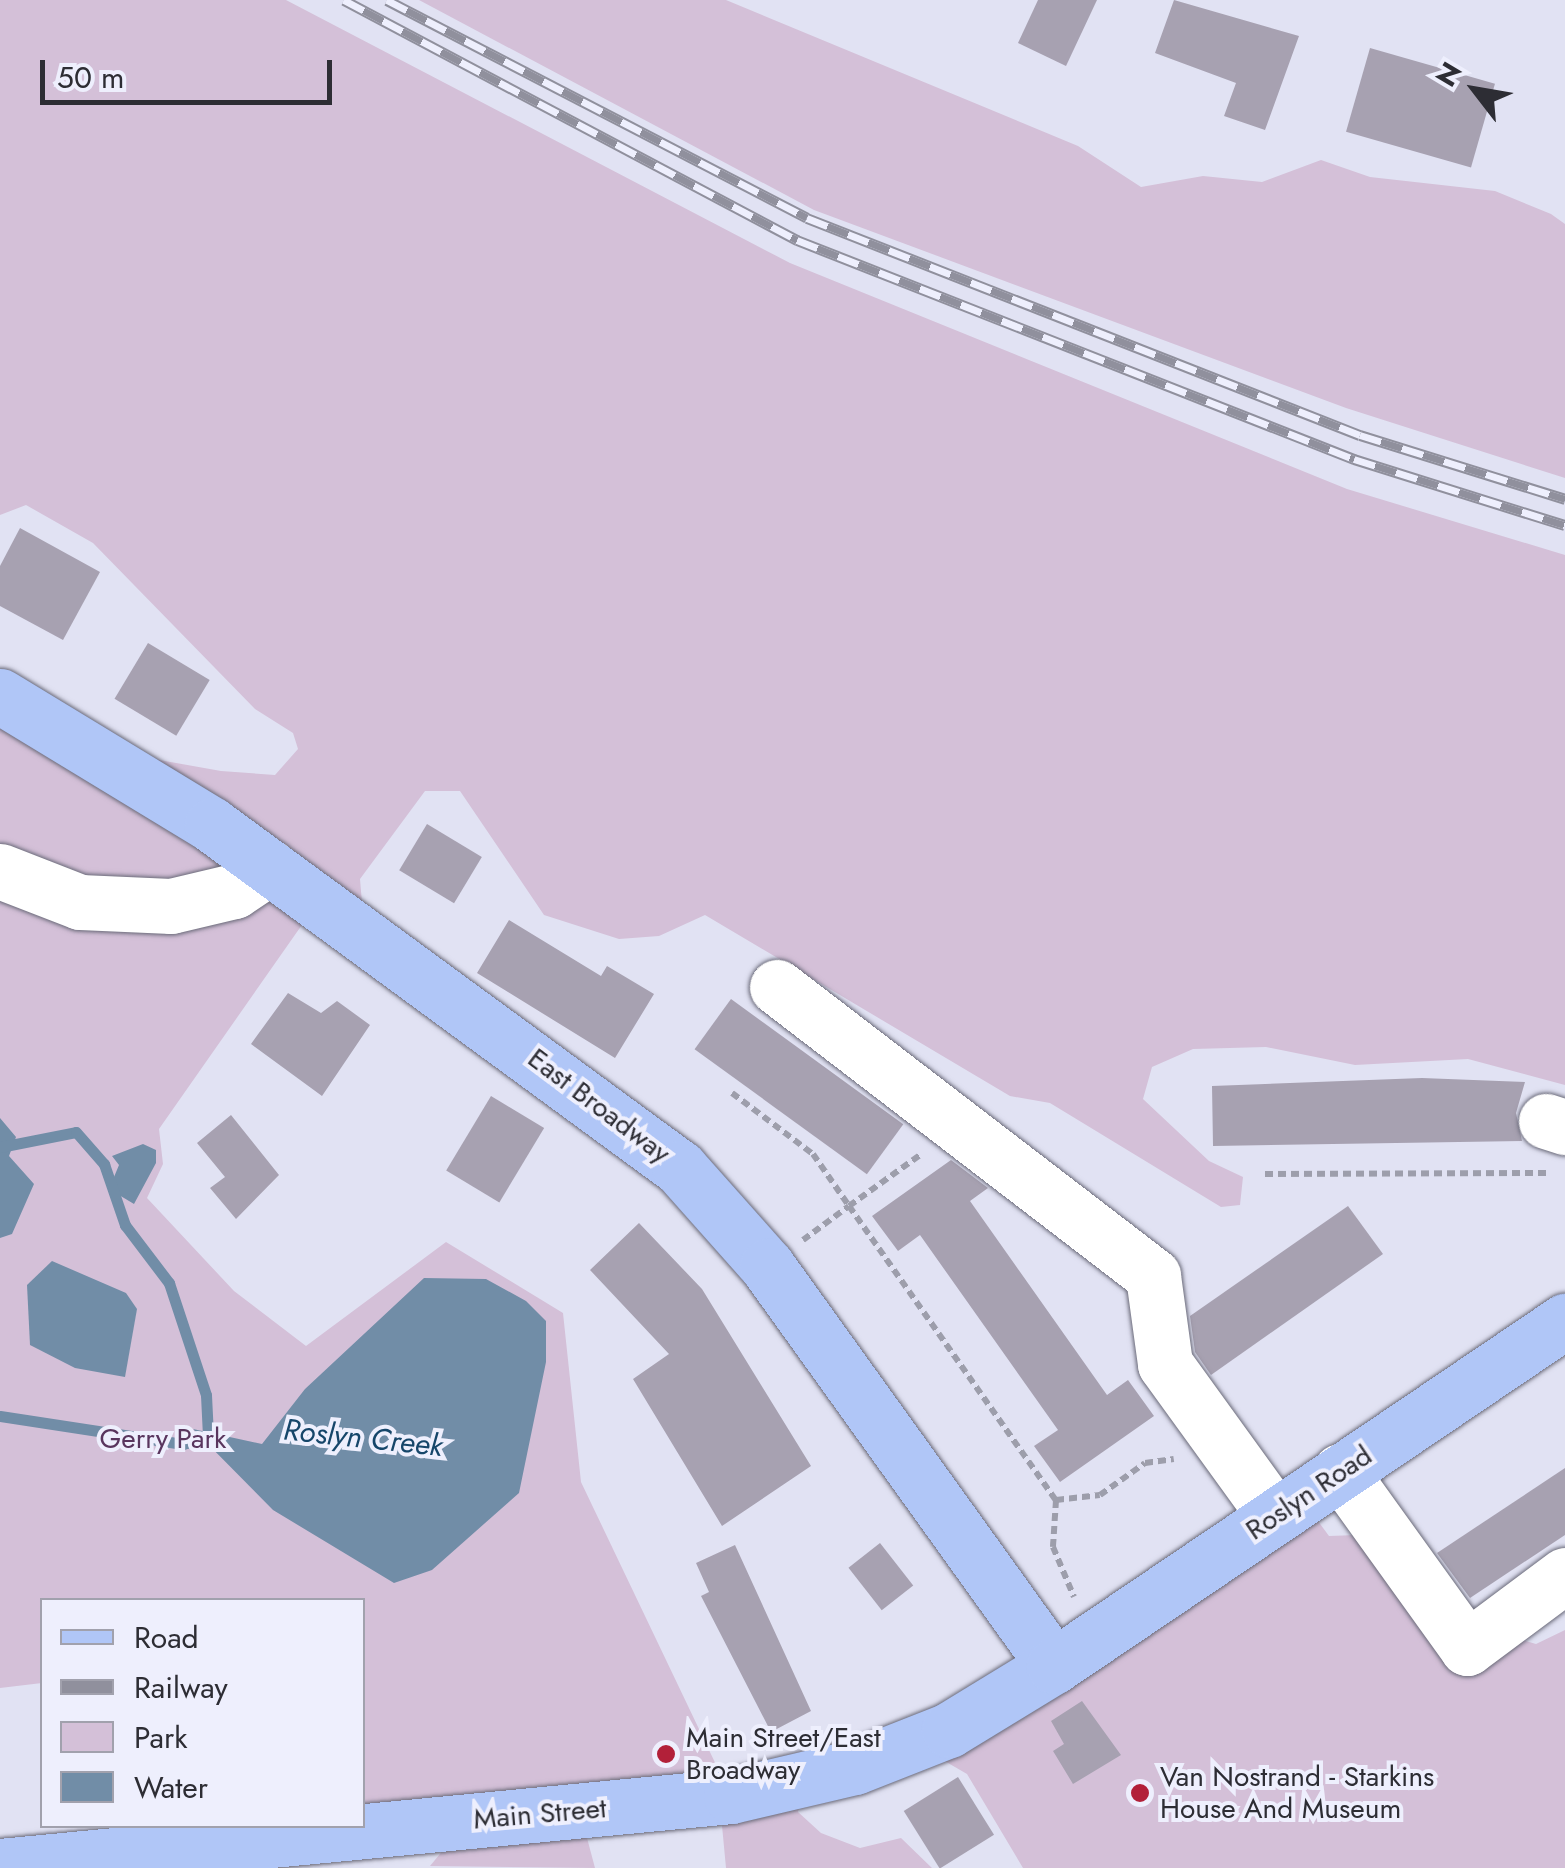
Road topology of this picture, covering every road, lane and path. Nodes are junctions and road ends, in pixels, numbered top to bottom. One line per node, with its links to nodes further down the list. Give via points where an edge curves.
1 (0, 696): 2 (main road, East Broadway)
2 (270, 867): 3 (lane, via 234,891 171,906 80,902); 10 (main road, East Broadway, via 647,1139)
3 (0, 871)
4 (777, 987): 6 (lane)
5 (732, 1093): 9 (path, via 814,1154)
6 (962, 1125): 9 (path); 12 (lane, via 1153,1276 1165,1364)
7 (1565, 1173): 8 (path)
8 (1265, 1174)
9 (849, 1206): 10 (path); 14 (path)
10 (767, 1266): 18 (main road, East Broadway)
11 (1565, 1321): 13 (main road, Roslyn Road)
12 (1230, 1453): 14 (path, via 1160,1458 1100,1495); 15 (lane)
13 (1340, 1472): 15 (main road, Roslyn Road); 16 (lane, via 1467,1648)
14 (1056, 1500): 17 (path, via 1053,1546)
15 (1275, 1516): 18 (main road, Roslyn Road)
16 (1565, 1575)
17 (1074, 1598)
18 (1054, 1666): 19 (main road, Main Street, via 928,1740 731,1796)
19 (0, 1866)

